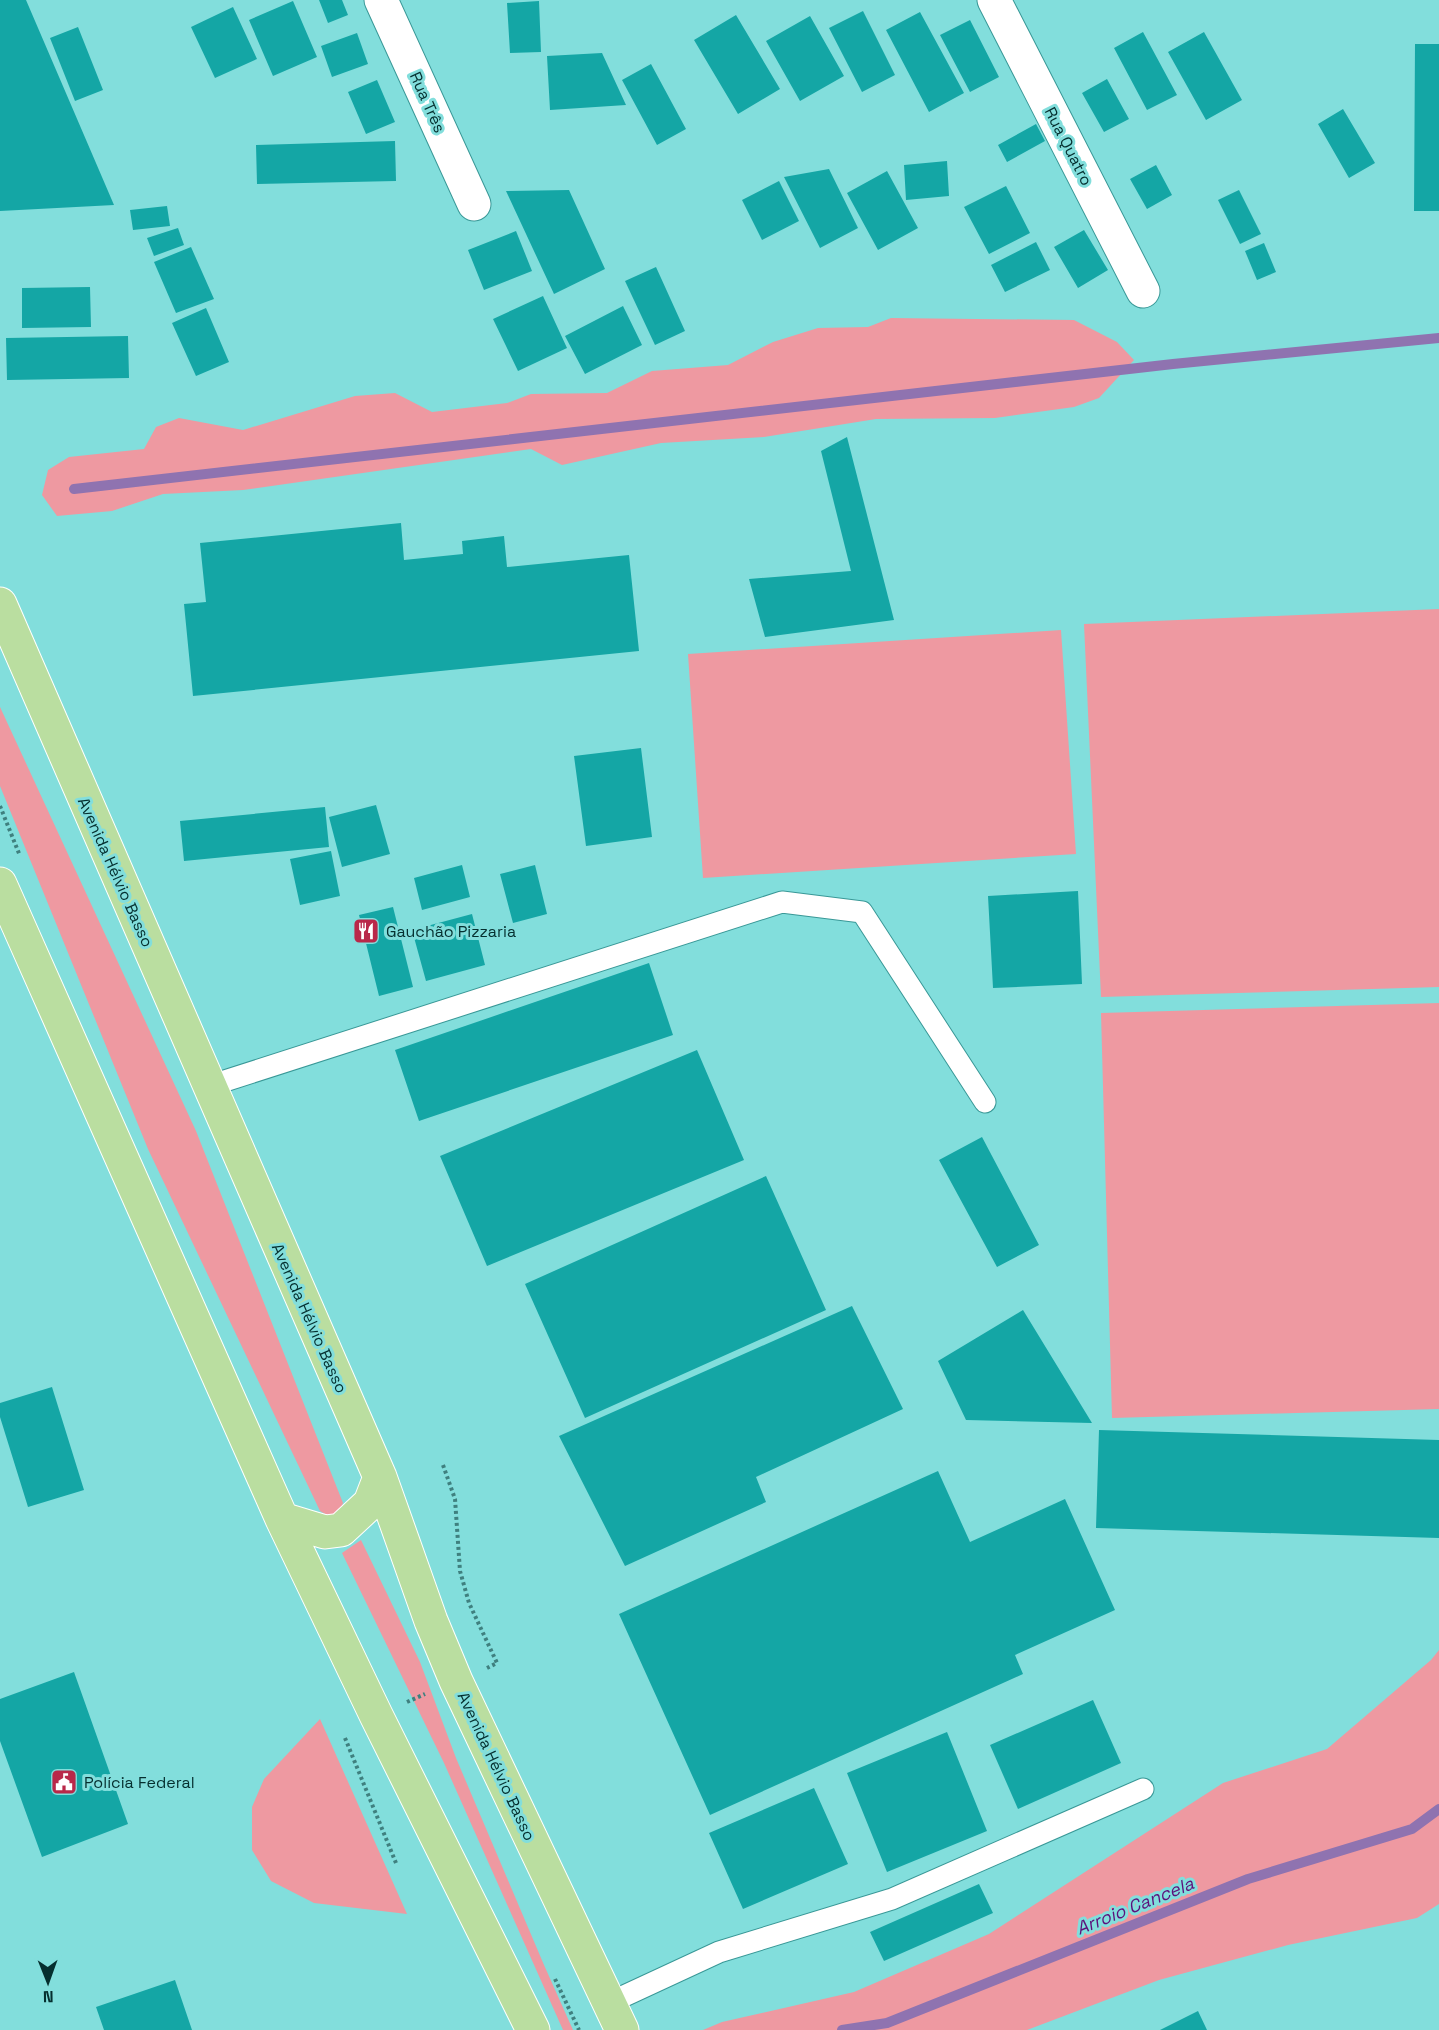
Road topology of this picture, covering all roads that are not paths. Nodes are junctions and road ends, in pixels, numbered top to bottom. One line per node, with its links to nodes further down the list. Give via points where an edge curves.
1 (381, 0): 3 (street, Rua Três)
2 (994, 0): 4 (street, Rua Quatro)
3 (474, 204)
4 (1143, 291)
5 (0, 605): 7 (main road, Avenida Hélvio Basso)
6 (3, 900): 10 (main road)
7 (209, 1086): 8 (lane, via 782,902 862,912); 9 (main road, Avenida Hélvio Basso)
8 (985, 1102)
9 (380, 1477): 10 (main road, via 370,1503 341,1530 325,1532); 12 (main road, Avenida Hélvio Basso, via 456,1681)
10 (282, 1519): 13 (main road)
11 (1143, 1789): 12 (lane, via 892,1899 719,1952)
12 (616, 2016)
13 (533, 2030)

